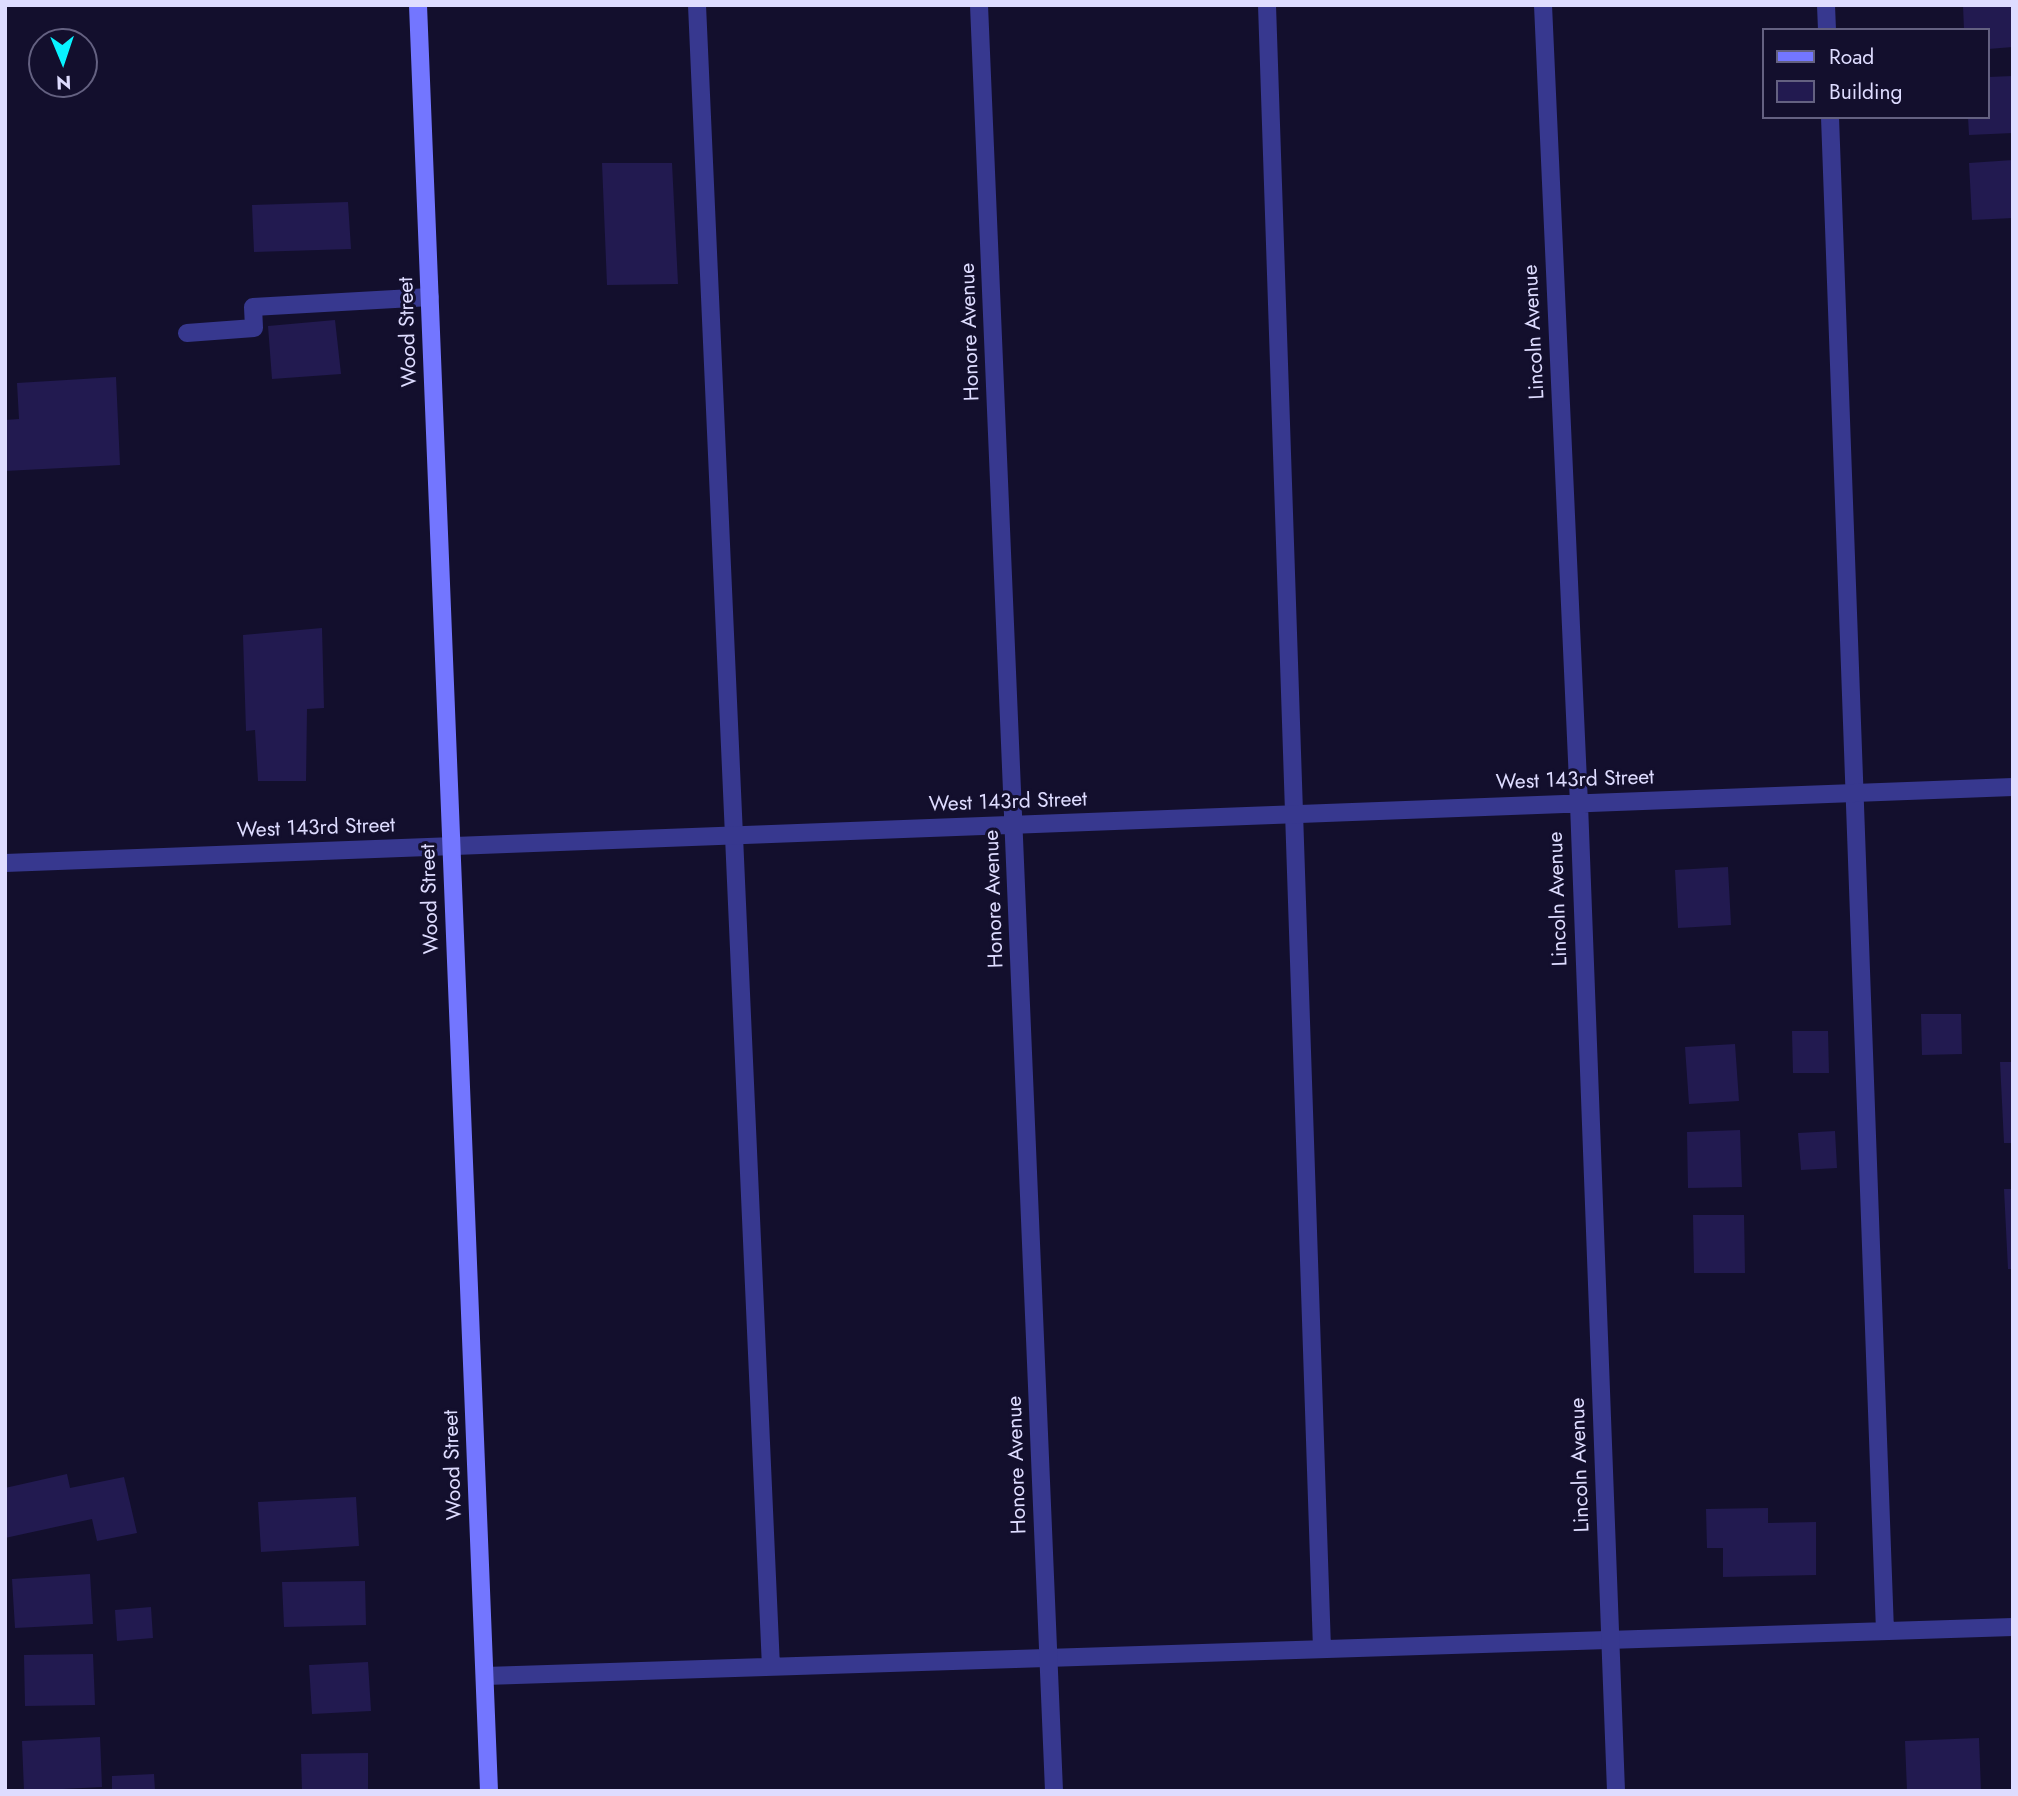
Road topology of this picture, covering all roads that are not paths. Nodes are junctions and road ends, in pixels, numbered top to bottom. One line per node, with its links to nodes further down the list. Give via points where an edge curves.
1 (418, 5): 9 (main road, Wood Street)
2 (697, 5): 16 (street)
3 (979, 5): 15 (street, Honore Avenue)
4 (1268, 5): 14 (street)
5 (1543, 5): 13 (street, Lincoln Avenue)
6 (1826, 5): 7 (street)
7 (1827, 28)
8 (1830, 119): 12 (street)
9 (430, 297): 10 (street, via 253,307 254,328); 17 (main road, Wood Street)
10 (187, 333)
11 (2013, 787): 12 (street, West 143rd Street)
12 (1854, 794): 13 (street, West 143rd Street); 20 (street)
13 (1578, 804): 14 (street, West 143rd Street); 21 (street, Lincoln Avenue)
14 (1295, 814): 15 (street, West 143rd Street); 22 (street)
15 (1015, 825): 16 (street, West 143rd Street); 23 (street, Honore Avenue)
16 (735, 836): 17 (street, West 143rd Street); 24 (street)
17 (452, 847): 18 (street, West 143rd Street); 25 (main road, Wood Street)
18 (5, 863)
19 (2013, 1627): 20 (street)
20 (1885, 1631): 21 (street)
21 (1611, 1640): 22 (street); 28 (street, Lincoln Avenue)
22 (1322, 1649): 23 (street)
23 (1048, 1658): 24 (street); 27 (street, Honore Avenue)
24 (771, 1667): 25 (street)
25 (485, 1676): 26 (main road, Wood Street)
26 (489, 1791)
27 (1054, 1791)
28 (1616, 1791)

